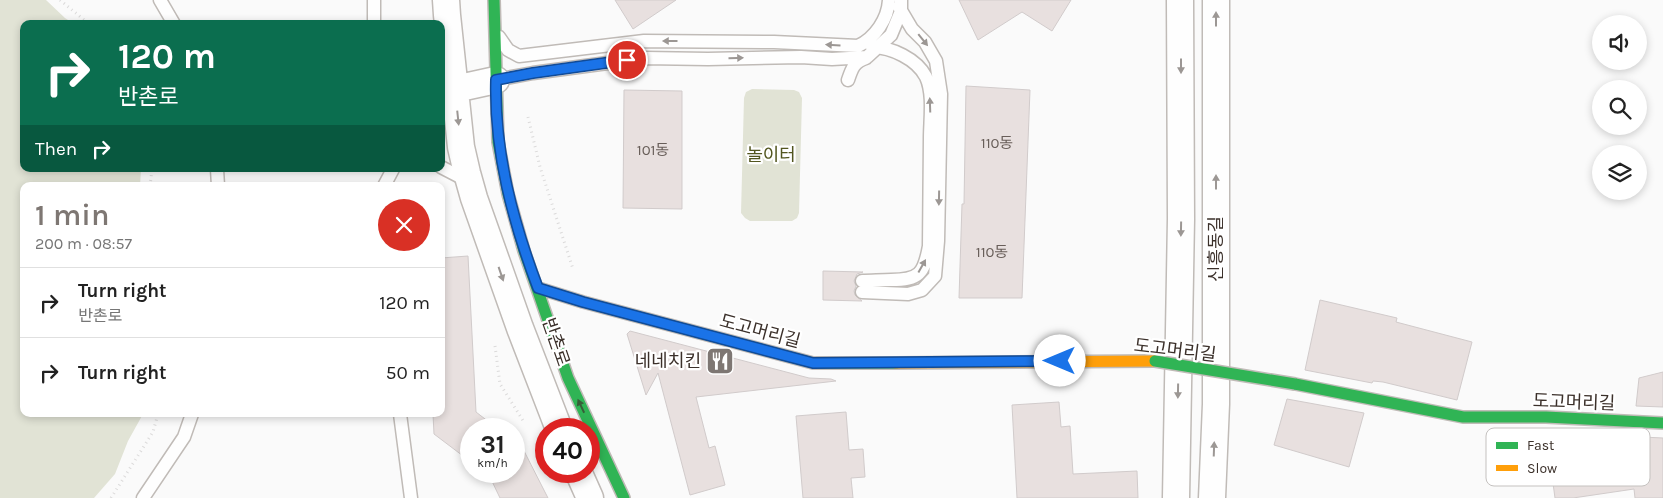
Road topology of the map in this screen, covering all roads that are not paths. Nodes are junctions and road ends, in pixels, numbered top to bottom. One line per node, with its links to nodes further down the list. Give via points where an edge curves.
1 (160, 0): 9 (lane)
2 (374, 0): 10 (lane)
3 (446, 0): 16 (street, 반촌로)
4 (889, 0): 11 (lane, via 880,27 868,42)
5 (1180, 0): 29 (street, one-way to 29, via 1181,219)
6 (1216, 0): 30 (street, 신흥동길, one-way to 6, via 1216,404)
7 (899, 4): 12 (lane, via 891,35); 12 (lane, one-way to 12, via 912,29 925,42 936,61 941,94 935,276 927,286 908,294 862,287 912,279 922,270 929,246 930,107 927,80 922,69 907,57)
8 (495, 5): 11 (lane, one-way to 8, via 644,41 519,56 508,50 497,33); 14 (street, 반촌로)
9 (172, 20)
10 (374, 20)
11 (858, 46): 12 (lane)
12 (878, 47): 13 (lane)
13 (867, 57): 14 (lane, one-way to 13, via 645,58); 15 (lane, via 852,66)
14 (496, 80): 16 (street); 19 (street, 반촌로, via 498,142 524,251)
15 (848, 80)
16 (448, 93): 18 (street, 반촌로, one-way to 18)
17 (445, 169): 18 (lane)
18 (469, 181): 22 (street, 반촌로, one-way to 22)
19 (538, 288): 23 (street, 도고머리길, bridge, via 813,363 1155,361 1462,417 1546,417); 28 (street, 반촌로, one-way to 19, via 568,378)
20 (191, 417): 25 (lane, via 184,437)
21 (400, 417): 26 (lane)
22 (555, 418)
23 (1663, 424)
24 (583, 483): 27 (street)
25 (143, 498)
26 (411, 498)
27 (590, 498)
28 (624, 498)
29 (1176, 498)
30 (1212, 498)

